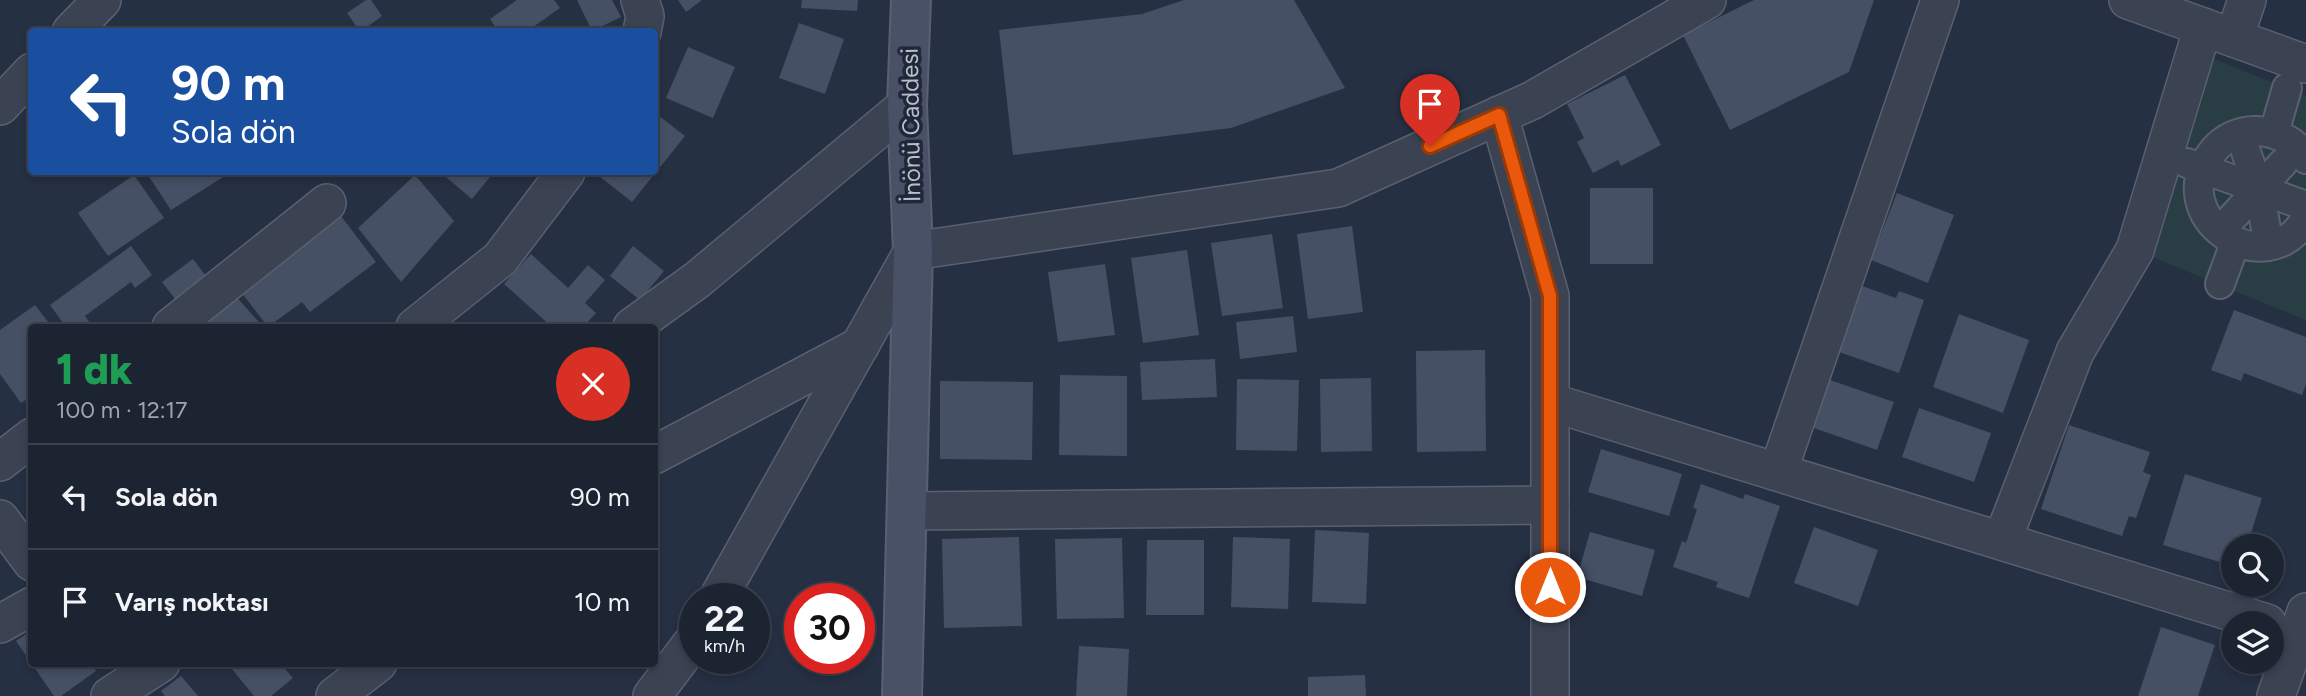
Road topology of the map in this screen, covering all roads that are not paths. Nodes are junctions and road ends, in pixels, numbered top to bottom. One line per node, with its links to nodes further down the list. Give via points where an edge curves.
1 (102, 0): 8 (street)
2 (640, 0): 9 (street)
3 (911, 0): 13 (main road, İnönü Caddesi)
4 (1707, 0): 15 (street)
5 (1940, 0): 38 (street)
6 (2128, 0): 10 (street)
7 (2247, 0): 10 (street)
8 (75, 28)
9 (643, 28)
10 (2218, 32): 12 (street); 18 (street)
11 (28, 76): 14 (street)
12 (2297, 76): 16 (street)
13 (907, 105): 28 (main road, İnönü Caddesi); 32 (street, via 697,280)
14 (0, 106)
15 (1499, 115): 28 (street, via 1338,188); 34 (street, via 1550,296)
16 (2274, 133): 19 (street, via 2291,141); 20 (street, via 2254,130 2235,134 2218,145)
17 (2246, 152): 22 (street)
18 (2164, 154): 20 (street); 42 (street, via 2135,250 2075,352)
19 (2294, 161): 22 (street)
20 (2203, 168): 22 (street); 27 (street, via 2199,198 2206,217 2219,232)
21 (564, 175): 31 (street, via 500,259)
22 (2259, 189): 24 (street); 26 (street); 27 (street)
23 (327, 203): 30 (street)
24 (2306, 206)
25 (2306, 218): 27 (street, via 2289,237 2272,245 2254,246)
26 (2266, 229)
27 (2232, 231): 29 (street)
28 (913, 251): 33 (street); 40 (main road, İnönü Caddesi)
29 (2220, 285)
30 (175, 324)
31 (419, 324)
32 (636, 324)
33 (860, 346): 36 (street); 44 (street)
34 (1550, 402): 38 (street); 39 (street)
35 (28, 440): 37 (street)
36 (658, 453)
37 (0, 462)
38 (1779, 472): 42 (street)
39 (1550, 505): 40 (street); 55 (street)
40 (907, 511): 54 (main road, İnönü Caddesi)
41 (0, 519): 43 (street)
42 (2002, 541): 46 (street)
43 (28, 557)
44 (726, 583)
45 (28, 608): 47 (street)
46 (2286, 623): 56 (street)
47 (0, 624)
48 (679, 660): 53 (street)
49 (155, 667): 51 (street)
50 (373, 667): 52 (street)
51 (110, 696)
52 (335, 696)
53 (652, 696)
54 (902, 696)
55 (1550, 696)
56 (2276, 696)

